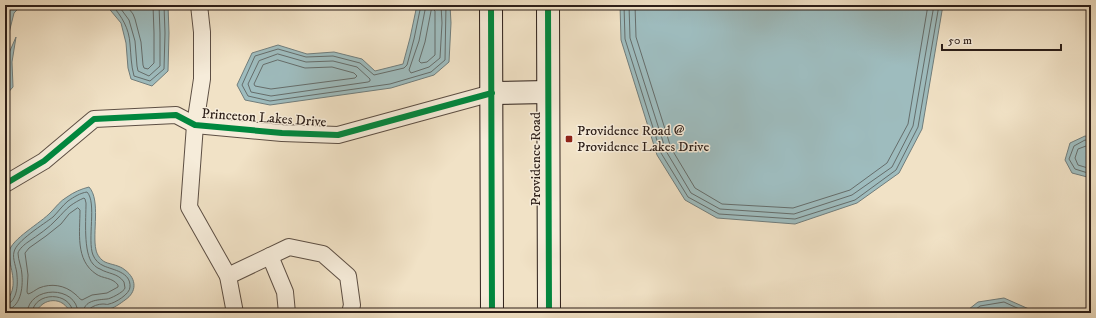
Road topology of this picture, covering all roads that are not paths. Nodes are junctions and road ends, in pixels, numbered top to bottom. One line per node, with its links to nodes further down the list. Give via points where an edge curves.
1 (199, 5): 6 (street, Princeton Lakes Drive, via 202,79)
2 (491, 5): 5 (main road)
3 (548, 5): 4 (main road, Providence Road)
4 (548, 92): 5 (main road); 14 (main road, Providence Road)
5 (492, 93): 6 (street, Princeton Lakes Drive, via 338,135); 13 (main road)
6 (195, 125): 7 (street, Princeton Lakes Drive, via 176,115 94,119 44,161); 9 (street, via 189,207)
7 (5, 184)
8 (270, 256): 9 (street); 11 (street, via 285,292); 12 (street, via 289,247 322,254 348,276 352,305)
9 (228, 276): 10 (street)
10 (235, 313)
11 (287, 313)
12 (350, 313)
13 (492, 313)
14 (549, 313)

